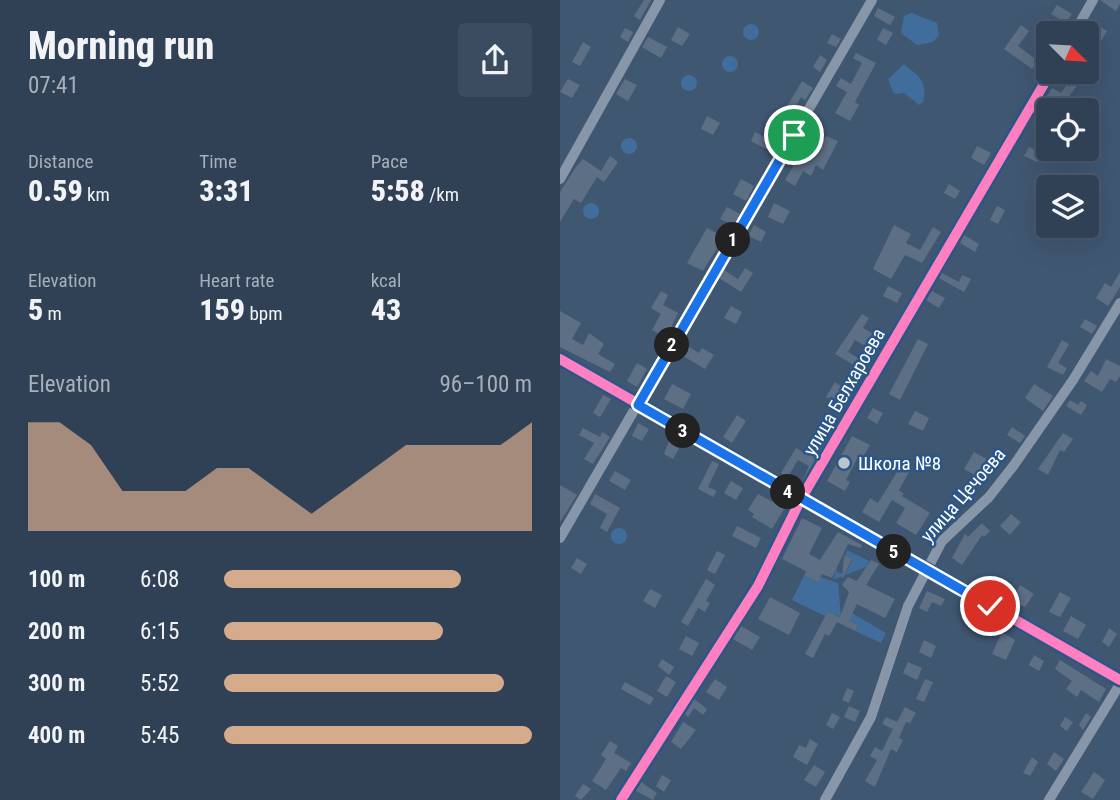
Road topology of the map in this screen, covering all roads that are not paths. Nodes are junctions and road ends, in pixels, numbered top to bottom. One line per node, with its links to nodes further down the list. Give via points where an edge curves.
1 (660, 0): 6 (street)
2 (872, 0): 9 (street)
3 (1093, 0): 4 (street)
4 (1081, 21)
5 (1044, 84): 10 (street, улица Белхароева)
6 (560, 179)
7 (1120, 303): 12 (street, улица Цечоева, via 1014,465 942,541)
8 (560, 359): 9 (street)
9 (638, 405): 10 (street); 11 (street)
10 (801, 499): 12 (street); 14 (street, улица Белхароева, via 758,586)
11 (560, 538)
12 (926, 570): 13 (street); 15 (street, улица Цечоева, via 908,606 874,710)
13 (1120, 682): 16 (street)
14 (621, 800)
15 (825, 800)
16 (1049, 800)

